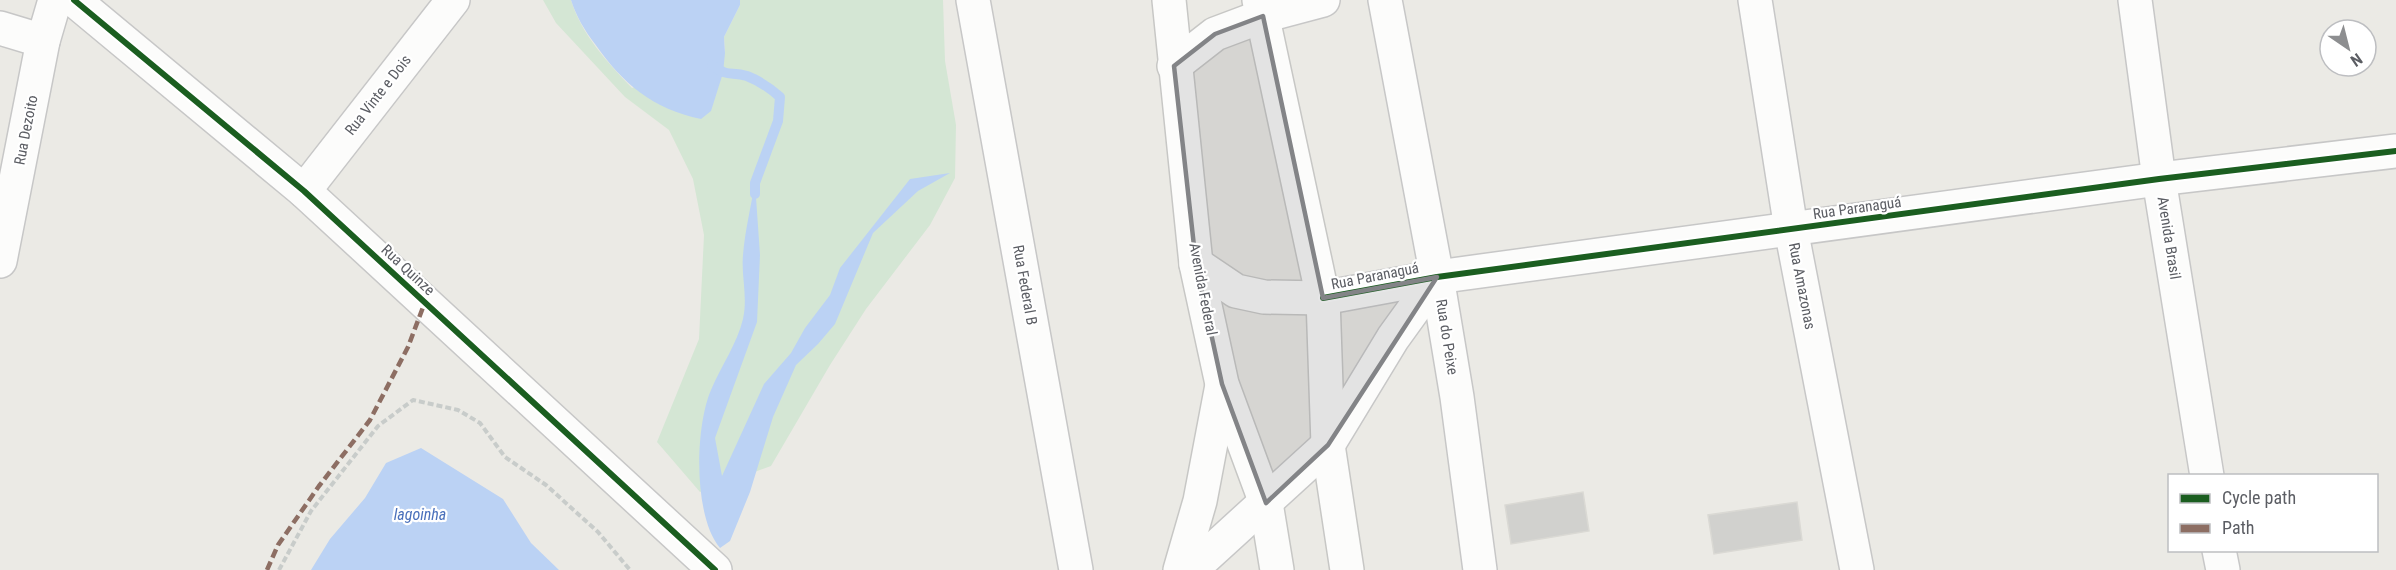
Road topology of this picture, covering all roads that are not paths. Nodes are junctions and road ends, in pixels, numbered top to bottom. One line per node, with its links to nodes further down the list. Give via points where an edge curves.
1 (56, 0): 12 (street, Rua Dezoito)
2 (74, 0): 16 (street, Rua Quinze)
3 (453, 0): 16 (street, Rua Vinte e Dois)
4 (973, 0): 28 (street, Rua Federal B)
5 (1169, 0): 13 (street, Avenida Federal)
6 (1323, 0): 10 (street)
7 (1385, 0): 20 (street, Rua do Peixe)
8 (1755, 0): 17 (street, Rua Amazonas)
9 (2135, 0): 15 (street, Avenida Brasil)
10 (1261, 8): 13 (street, via 1215,34); 21 (street)
11 (0, 28): 12 (street)
12 (43, 41): 18 (street, Rua Dezoito)
13 (1174, 66): 19 (street, Avenida Federal)
14 (2396, 151): 15 (street, Rua Paranaguá)
15 (2159, 179): 17 (street, Rua Paranaguá); 24 (street, Avenida Brasil)
16 (304, 190): 27 (street, Rua Quinze)
17 (1791, 229): 20 (street, Rua Paranaguá); 34 (street, Rua Amazonas)
18 (0, 261)
19 (1196, 264): 21 (street, Rua Paranaguá, via 1236,291 1264,297); 22 (street, Avenida Federal)
20 (1437, 277): 21 (street, Rua Paranaguá); 23 (street, via 1393,338); 33 (street, Rua do Peixe)
21 (1323, 298): 23 (street)
22 (1222, 384): 25 (street, Avenida Federal); 29 (street, via 1200,501)
23 (1328, 445): 25 (street); 32 (street)
24 (2207, 474)
25 (1266, 503): 30 (street); 31 (street, Avenida Federal)
26 (2219, 552): 35 (street)
27 (716, 570)
28 (1076, 570)
29 (1180, 570)
30 (1191, 570)
31 (1277, 570)
32 (1347, 570)
33 (1480, 570)
34 (1857, 570)
35 (2223, 570)

